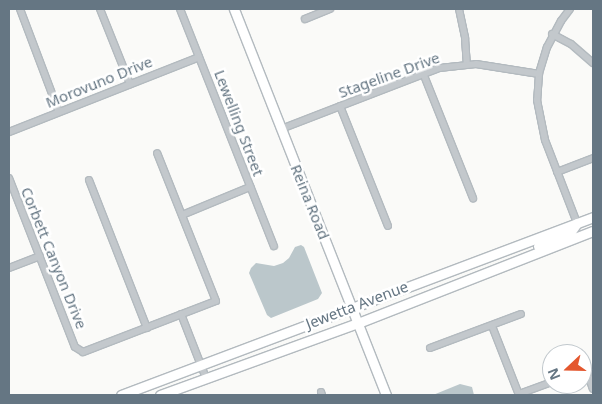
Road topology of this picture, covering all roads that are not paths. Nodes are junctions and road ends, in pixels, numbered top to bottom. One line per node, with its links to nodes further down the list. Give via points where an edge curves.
1 (20, 9): 17 (street)
2 (100, 9): 15 (street)
3 (180, 9): 10 (street, Lewelling Street)
4 (234, 9): 18 (street, Reina Road)
5 (330, 9): 8 (street)
6 (459, 9): 11 (street)
7 (570, 9): 9 (street)
8 (305, 19)
9 (552, 34): 12 (street, via 581,52); 14 (street)
10 (199, 56): 15 (street, Morovuno Drive); 25 (street, Lewelling Street)
11 (467, 64): 13 (street, Stageline Drive); 14 (street, Stageline Drive)
12 (593, 64)
13 (423, 73): 16 (street, Stageline Drive); 26 (street)
14 (539, 74): 22 (street, via 538,114)
15 (130, 84): 17 (street, Morovuno Drive)
16 (340, 106): 18 (street, Stageline Drive); 30 (street)
17 (59, 112): 19 (street, Morovuno Drive)
18 (281, 129): 36 (street, Reina Road)
19 (9, 132)
20 (157, 153): 27 (street)
21 (593, 158): 22 (street)
22 (557, 172): 29 (street)
23 (9, 178): 33 (street, Corbett Canyon Drive)
24 (88, 180): 41 (street)
25 (250, 187): 27 (street); 32 (street, Lewelling Street)
26 (472, 198)
27 (182, 214): 37 (street, via 216,300)
28 (593, 217): 29 (street, Jewetta Avenue)
29 (577, 223): 34 (street, via 570,233 538,246); 36 (street, Jewetta Avenue)
30 (388, 226)
31 (593, 231): 34 (street, Jewetta Avenue)
32 (274, 246)
33 (40, 256): 35 (street); 41 (street, Corbett Canyon Drive, via 75,347 83,352)
34 (524, 257): 39 (street, Jewetta Avenue)
35 (9, 268)
36 (352, 307): 39 (street, Reina Road); 43 (street, Jewetta Avenue)
37 (181, 314): 41 (street); 43 (street, via 194,347)
38 (521, 314): 40 (street)
39 (358, 323): 44 (street, Jewetta Avenue); 48 (street, Reina Road)
40 (492, 326): 42 (street); 49 (street)
41 (147, 328)
42 (430, 348)
43 (197, 366): 44 (street); 46 (street, Jewetta Avenue)
44 (206, 378): 47 (street, Jewetta Avenue)
45 (542, 386): 49 (street)
46 (121, 395)
47 (160, 395)
48 (386, 395)
49 (519, 395)

